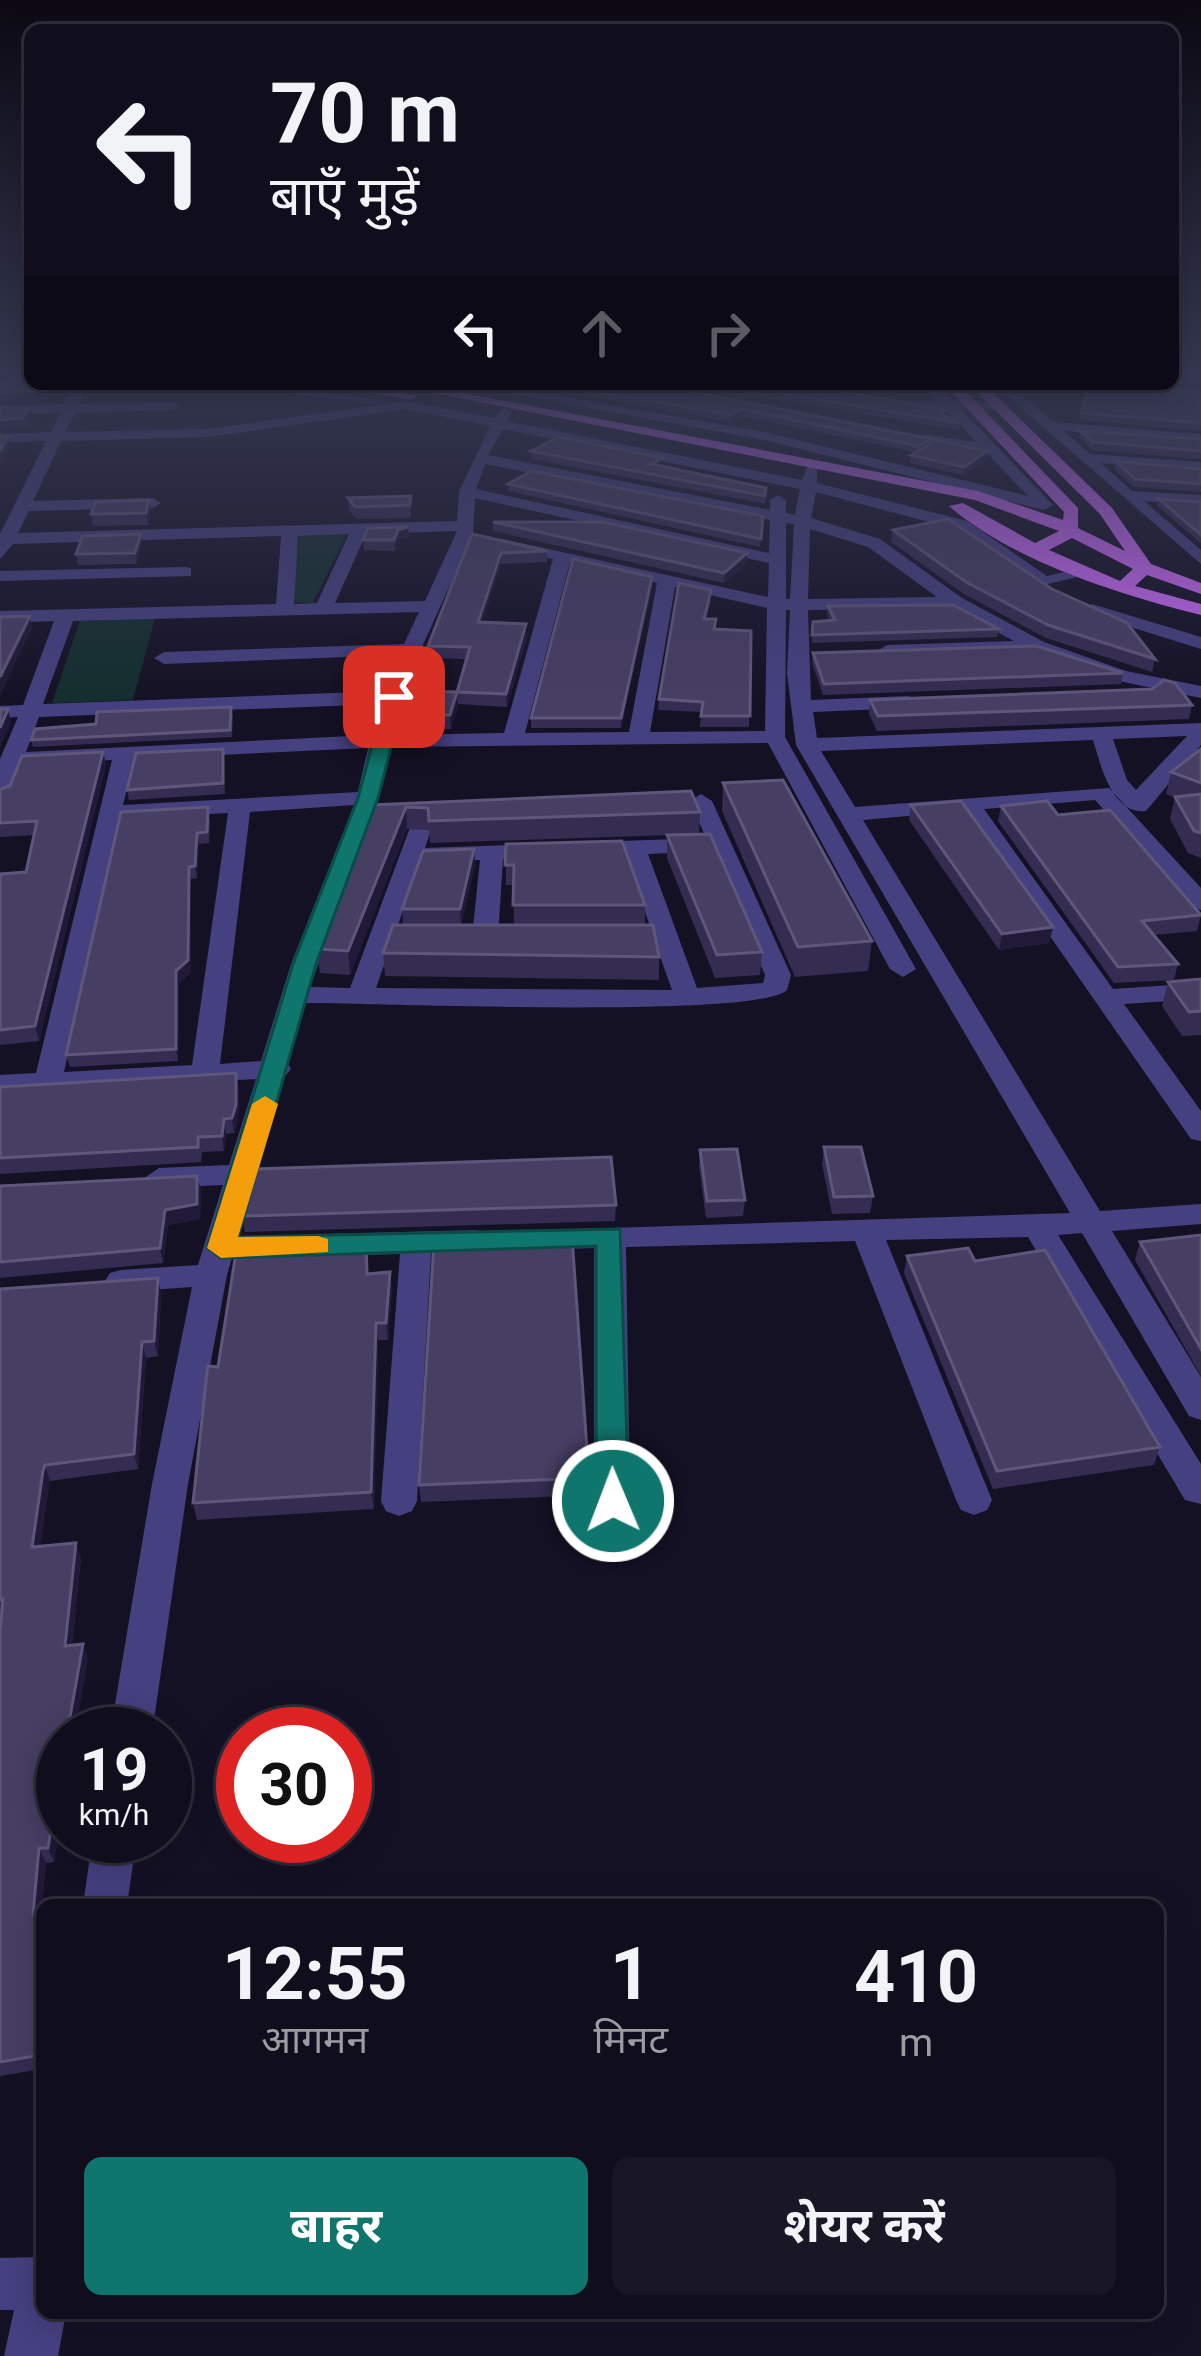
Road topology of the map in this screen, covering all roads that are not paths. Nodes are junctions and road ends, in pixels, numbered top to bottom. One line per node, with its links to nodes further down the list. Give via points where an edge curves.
1 (33, 485): 19 (street)
2 (469, 485): 14 (street)
3 (617, 485): 22 (street)
4 (781, 485): 22 (street)
5 (808, 485): 23 (street)
6 (834, 485): 39 (street, via 961,525)
7 (855, 485): 30 (main road, via 942,500)
8 (932, 485): 27 (main road, via 1040,515)
9 (972, 485): 18 (street)
10 (1027, 485): 18 (street)
11 (1048, 485): 21 (main road)
12 (1080, 485): 34 (main road)
13 (1116, 485): 15 (street)
14 (467, 492): 25 (street); 33 (street)
15 (1126, 495): 16 (street); 32 (street)
16 (1201, 500)
17 (153, 503): 19 (street)
18 (1045, 505): 21 (street)
19 (22, 508): 20 (street); 29 (street)
20 (0, 511)
21 (1072, 511): 27 (main road)
22 (776, 516): 23 (street); 33 (street)
23 (802, 521): 42 (street, via 874,543); 45 (street)
24 (359, 530): 25 (street); 26 (street); 46 (street)
25 (465, 530): 31 (street); 44 (street)
26 (290, 533): 28 (street); 47 (street)
27 (1069, 533): 30 (main road); 34 (main road)
28 (194, 535): 29 (street); 36 (street)
29 (2, 544)
30 (1035, 550): 35 (main road)
31 (563, 555): 38 (street); 70 (street)
32 (1201, 559)
33 (779, 560): 43 (street)
34 (1145, 568): 40 (main road); 41 (main road)
35 (1080, 571): 39 (street); 40 (main road)
36 (185, 572): 37 (street); 49 (street)
37 (0, 576)
38 (667, 579): 43 (street); 68 (street)
39 (1045, 582): 52 (street, via 1115,619)
40 (1122, 588): 48 (main road)
41 (1201, 589)
42 (956, 602): 45 (street); 53 (street)
43 (778, 605): 45 (street); 69 (street)
44 (431, 606): 46 (street); 54 (street)
45 (801, 607): 56 (street)
46 (325, 608): 47 (street)
47 (285, 609): 49 (street)
48 (1201, 610)
49 (175, 613): 50 (street); 58 (street)
50 (66, 615): 51 (street); 64 (street)
51 (0, 616)
52 (1201, 644)
53 (1037, 646): 55 (street); 59 (street, via 1121,676)
54 (411, 649): 58 (street); 61 (street)
55 (870, 651)
56 (799, 653): 57 (street); 63 (street)
57 (822, 653)
58 (158, 682): 61 (street); 64 (street)
59 (1200, 692): 60 (street)
60 (1105, 695)
61 (394, 697): 71 (street)
62 (941, 701): 63 (street)
63 (801, 706): 72 (street)
64 (27, 711): 65 (street); 74 (street)
65 (0, 712)
66 (1201, 731): 67 (street); 79 (street)
67 (1101, 733): 72 (street); 79 (street, via 1117,782)
68 (639, 736): 69 (street); 70 (street)
69 (775, 736): 76 (street)
70 (513, 739): 71 (street)
71 (380, 741): 73 (street); 82 (street)
72 (807, 745): 81 (street)
73 (124, 754): 74 (street); 83 (street)
74 (11, 759): 75 (street)
75 (0, 795)
76 (798, 798): 81 (street); 93 (street)
77 (700, 801): 85 (street)
78 (968, 803): 81 (street); 89 (street, via 1101,793); 97 (street)
79 (1136, 803): 88 (street)
80 (240, 804): 82 (street); 83 (street); 100 (street)
81 (843, 807): 108 (street)
82 (398, 812): 87 (street); 95 (street)
83 (110, 813): 101 (street)
84 (633, 844): 85 (street); 86 (street); 92 (street)
85 (720, 845): 98 (street, via 779,983 763,993)
86 (492, 851): 87 (street); 90 (street)
87 (414, 855): 96 (street, via 392,936)
88 (1201, 871)
89 (1200, 904)
90 (486, 937)
91 (598, 937): 92 (street)
92 (667, 937): 98 (street)
93 (903, 969)
94 (1201, 991): 97 (street)
95 (296, 995): 96 (street); 99 (street)
96 (360, 995): 98 (street)
97 (1106, 997): 103 (street)
98 (688, 998)
99 (277, 1069): 100 (street); 105 (street)
100 (205, 1073): 101 (street)
101 (48, 1082): 102 (street)
102 (0, 1084)
103 (1188, 1093): 104 (street)
104 (1201, 1132)
105 (243, 1174): 106 (street); 114 (street)
106 (132, 1180)
107 (1201, 1214): 108 (street)
108 (1091, 1222): 109 (street); 116 (street)
109 (1036, 1226): 110 (street); 117 (street)
110 (866, 1230): 111 (street); 118 (street)
111 (610, 1236): 112 (street); 119 (street)
112 (416, 1243): 113 (street); 120 (street)
113 (286, 1246)
114 (225, 1257): 115 (street); 121 (street, via 170,1484)
115 (94, 1283)
116 (1201, 1407)
117 (1198, 1490)
118 (974, 1500)
119 (613, 1501)
120 (399, 1502)
121 (135, 1707)
122 (111, 1863): 123 (street)
123 (105, 1899)
124 (36, 2283): 125 (street)
125 (0, 2284)
126 (38, 2319): 127 (street)
127 (31, 2356)

